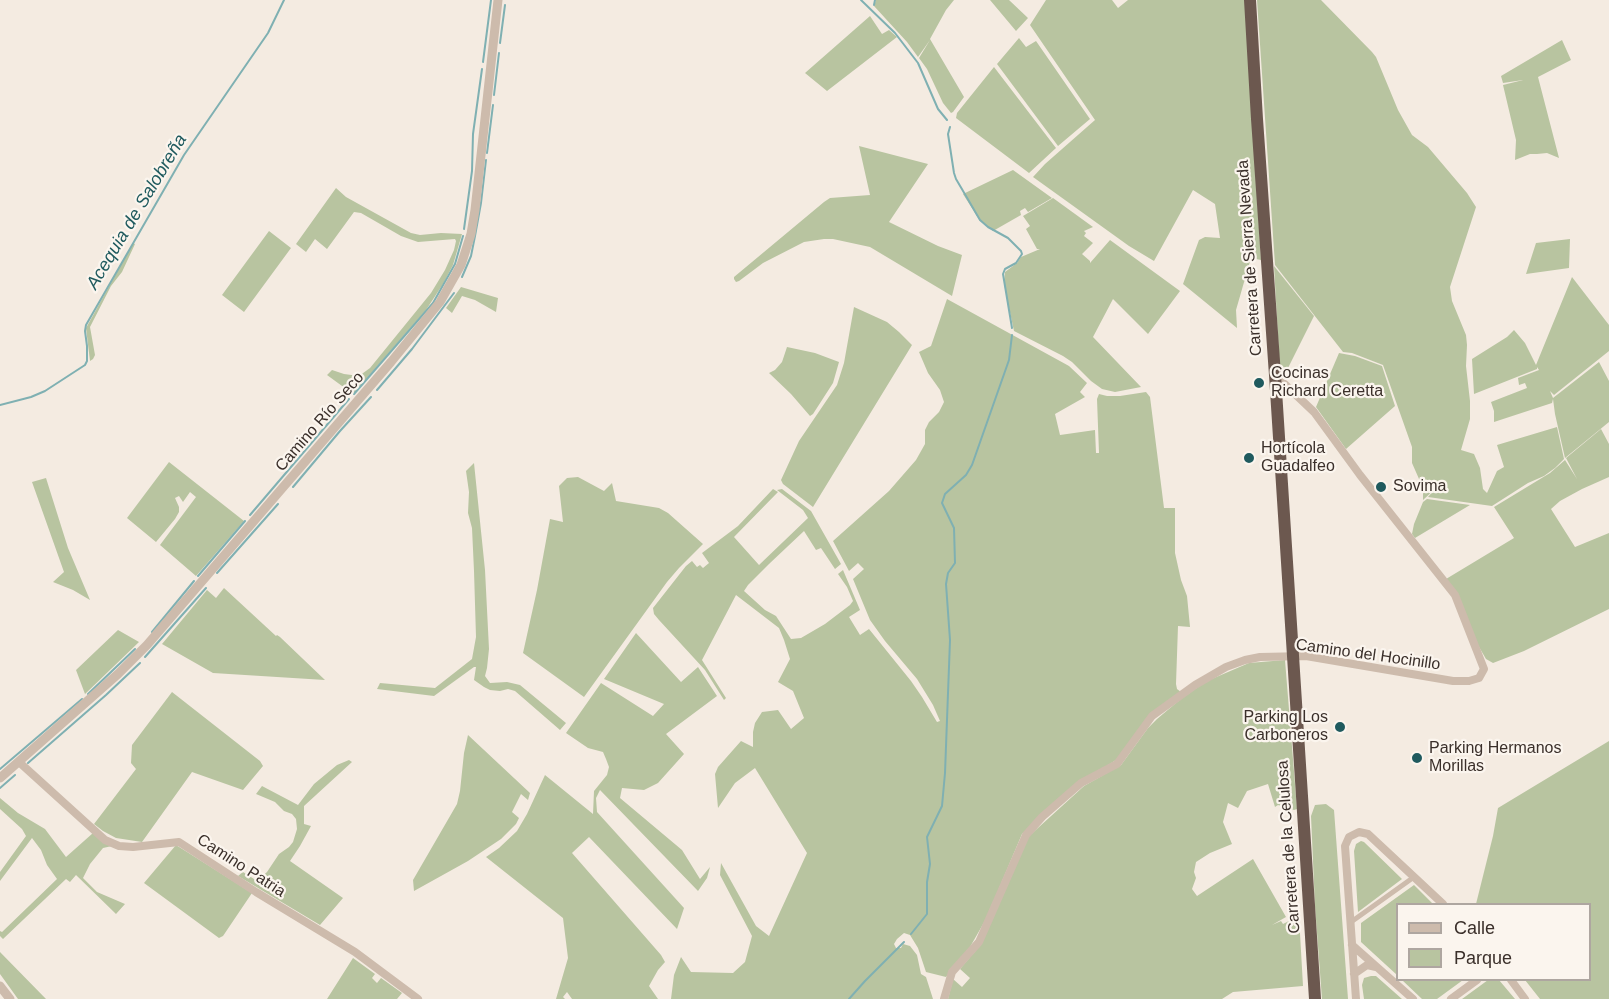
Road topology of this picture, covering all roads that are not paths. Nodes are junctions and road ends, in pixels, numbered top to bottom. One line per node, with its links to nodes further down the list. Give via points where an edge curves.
1 (498, 0): 5 (street, Camino Río Seco, via 471,234 461,265 440,302 147,645)
2 (1250, 0): 3 (highway, Carretera de Sierra Nevada)
3 (1275, 375): 4 (highway, Carretera de Sierra Nevada); 4 (street, Camino del Hocinillo, via 1314,412 1455,595 1484,669 1479,678 1453,681)
4 (1293, 657): 18 (street, Camino del Hocinillo, via 1245,660 1195,685 1152,716 1117,764 1081,783 1042,817 1026,835 979,942 952,972); 19 (highway, Carretera de la Celulosa)
5 (19, 762): 6 (street, Camino Río Seco); 17 (street, Camino Patria, via 105,840 133,847 179,842 356,952)
6 (0, 778)
7 (1414, 877): 8 (street); 9 (street); 9 (street, via 1368,834 1359,832 1349,837 1345,846)
8 (1442, 903)
9 (1351, 922): 10 (street)
10 (1352, 945): 11 (street); 12 (street)
11 (1378, 967): 12 (street, via 1367,965); 21 (street)
12 (1354, 974): 20 (street)
13 (1476, 981): 22 (street)
14 (1512, 981): 23 (street)
15 (0, 986): 16 (street)
16 (10, 999)
17 (418, 999)
18 (944, 999)
19 (1315, 999)
20 (1356, 999)
21 (1413, 999)
22 (1451, 999)
23 (1525, 999)

